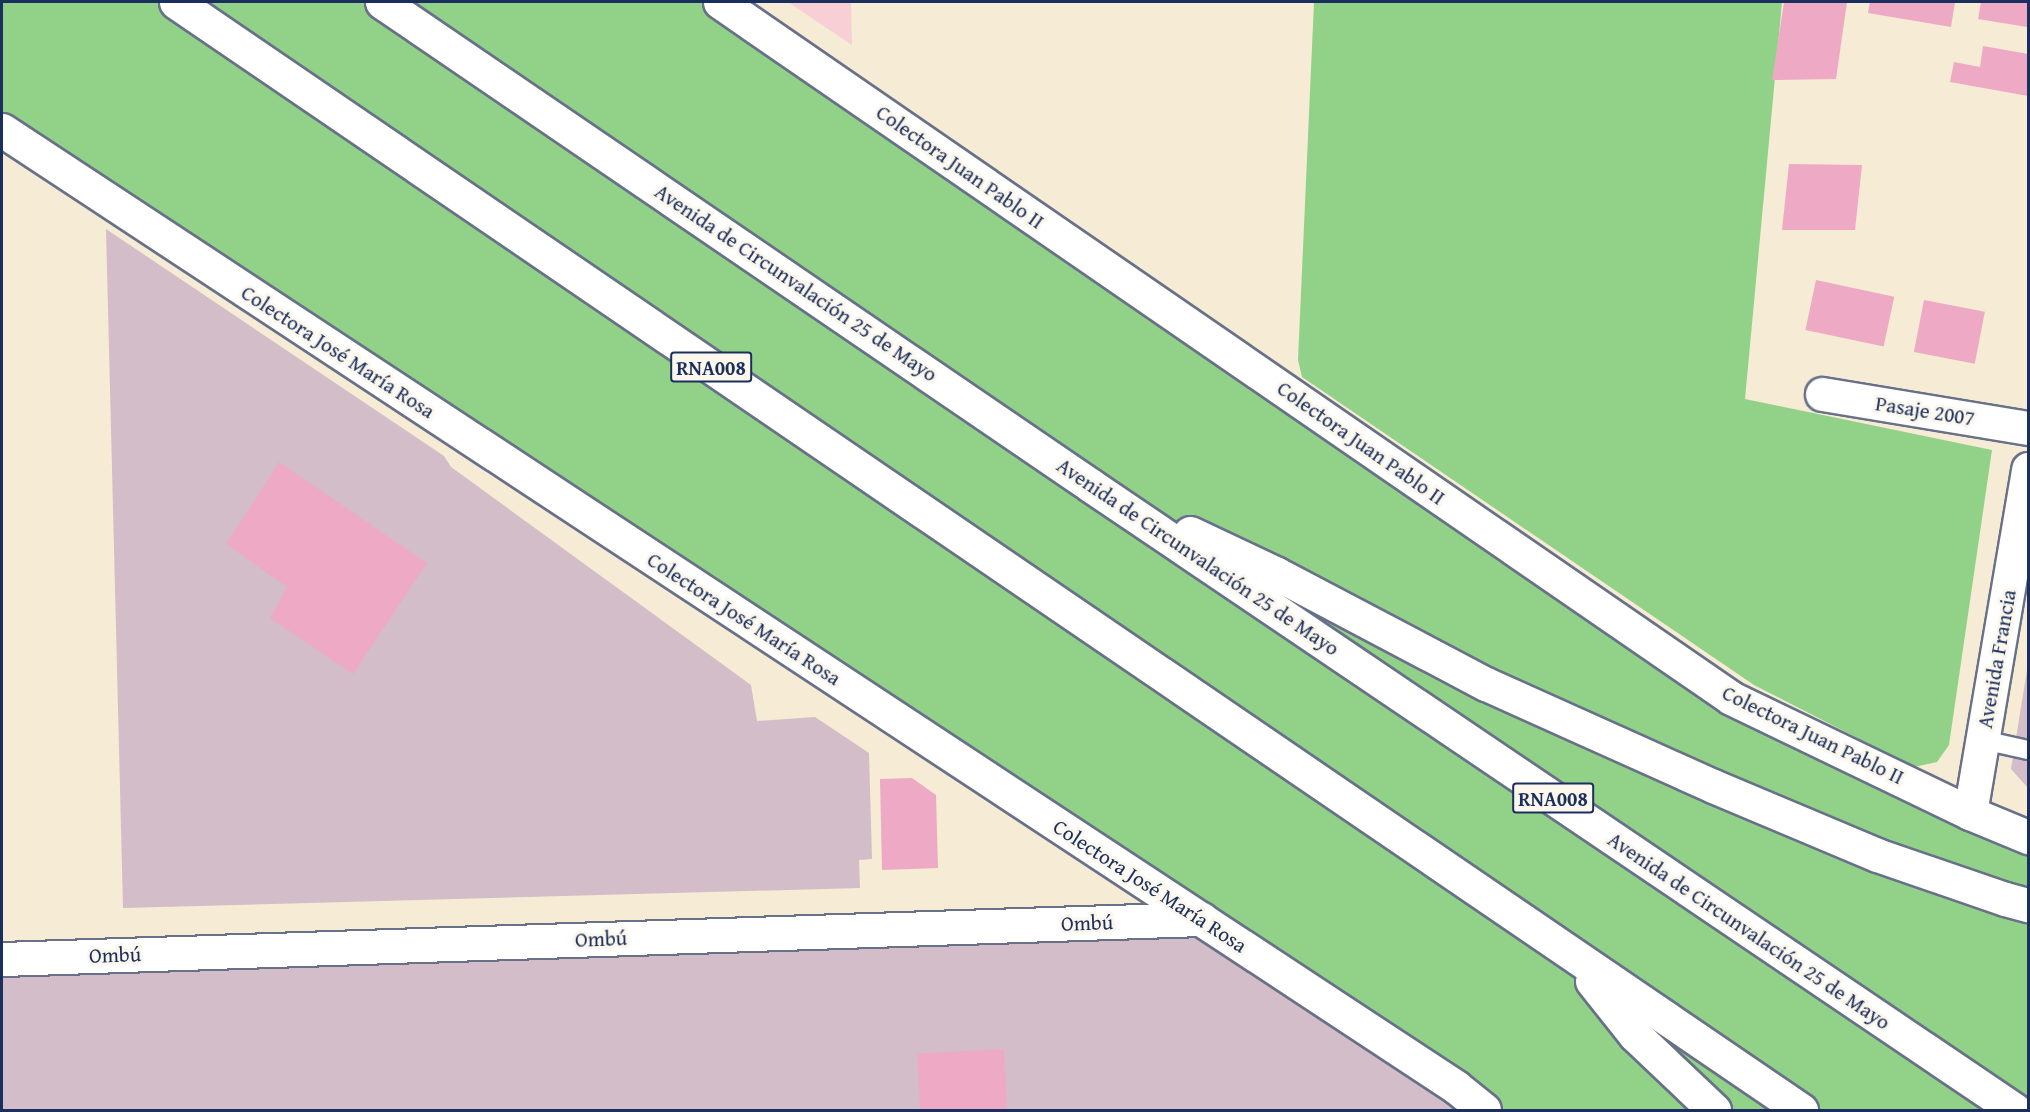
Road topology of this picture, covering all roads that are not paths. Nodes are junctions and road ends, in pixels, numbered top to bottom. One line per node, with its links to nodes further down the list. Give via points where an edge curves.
1 (176, 2): 15 (main road, RNA008)
2 (382, 2): 8 (main road, Avenida de Circunvalación 25 de Mayo / RNA008)
3 (720, 2): 11 (main road, Colectora Juan Pablo II, via 1731,698)
4 (2, 130): 14 (main road, Colectora José María Rosa)
5 (1822, 394): 6 (main road, Pasaje 2007)
6 (2028, 428)
7 (2028, 469): 9 (main road, Avenida Francia)
8 (1090, 485): 13 (main road, via 1277,574 1486,684 1713,786 1877,855); 20 (main road, Avenida de Circunvalación 25 de Mayo / RNA008)
9 (1983, 740): 10 (lane); 11 (main road, Avenida Francia)
10 (2028, 750)
11 (1970, 813): 12 (main road, Colectora Juan Pablo II)
12 (2028, 837)
13 (2028, 905)
14 (1201, 919): 16 (main road, Ombú); 17 (main road, Colectora José María Rosa, via 1456,1087)
15 (1570, 953): 18 (main road, via 1635,1035); 19 (main road, RNA008)
16 (2, 958)
17 (1484, 1110)
18 (1714, 1110)
19 (1801, 1110)
20 (2015, 1110)

